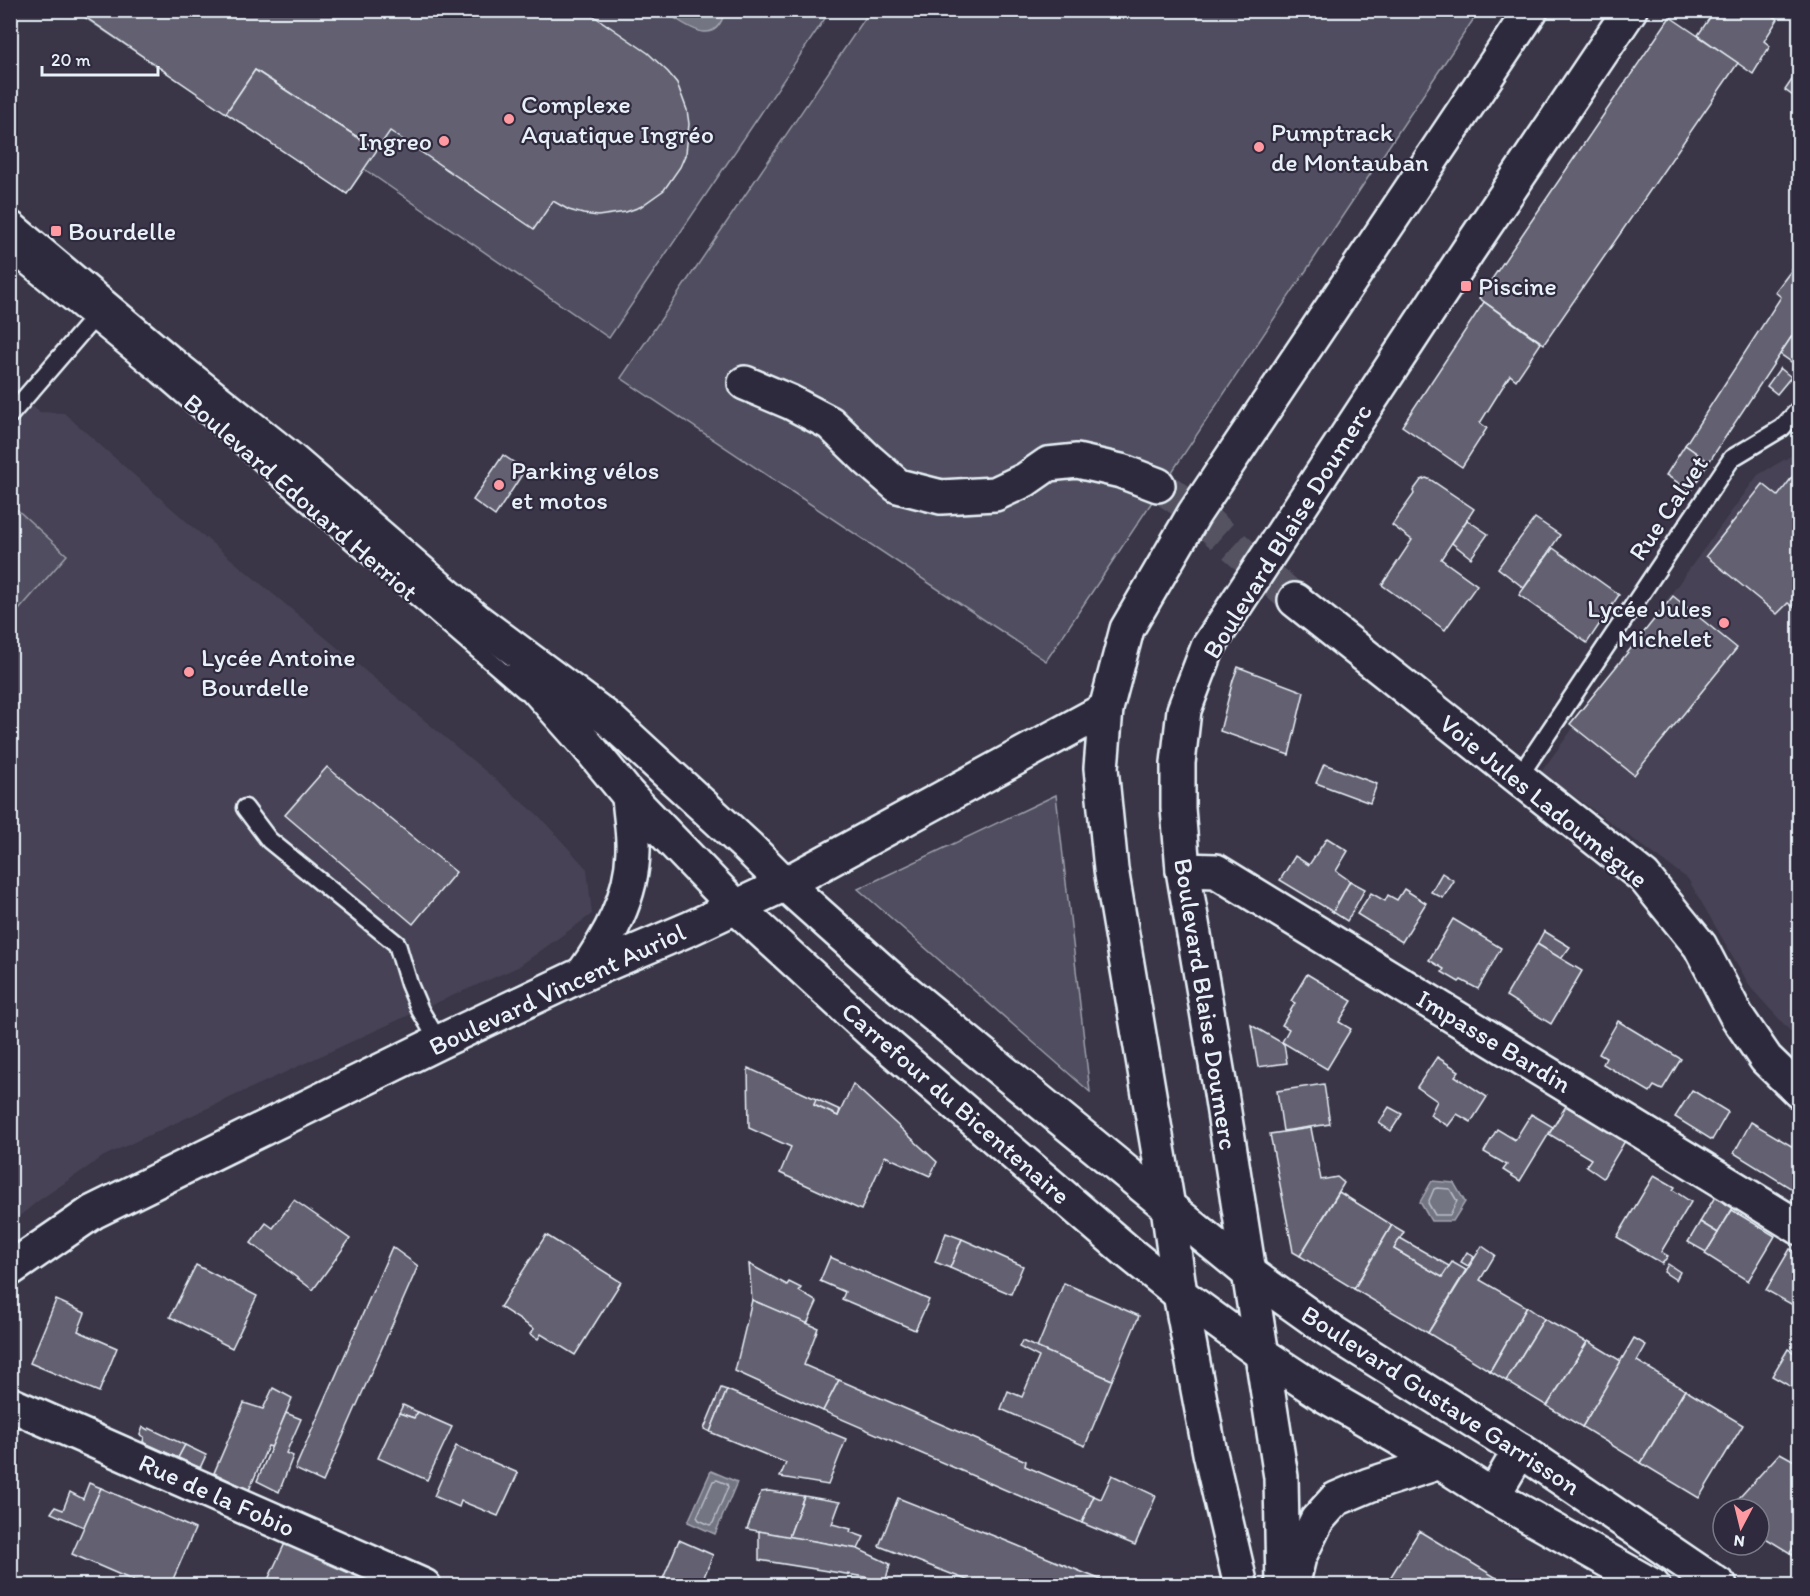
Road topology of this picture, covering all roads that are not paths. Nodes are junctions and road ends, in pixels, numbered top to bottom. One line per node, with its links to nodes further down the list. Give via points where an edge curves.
1 (1531, 10): 12 (main road, via 1194,514 1127,629)
2 (1630, 10): 17 (main road, Boulevard Blaise Doumerc, via 1208,646 1184,710 1178,763)
3 (10, 228): 5 (main road, Boulevard Edouard Herriot)
4 (10, 253): 5 (lane, Boulevard Edouard Herriot)
5 (98, 313): 8 (lane); 11 (main road, Boulevard Edouard Herriot, via 170,363 290,458); 13 (lane, Boulevard Edouard Herriot, via 177,390)
6 (745, 383): 9 (main road, via 830,423 898,486 941,497 996,494 1048,464 1077,461)
7 (1800, 408): 14 (lane, Rue Calvet, via 1782,428 1732,458)
8 (10, 415)
9 (1158, 485)
10 (1295, 600): 14 (main road, Voie Jules Ladoumègue)
11 (476, 620): 13 (main road, Boulevard Edouard Herriot); 18 (main road, Boulevard Edouard Herriot, via 610,720)
12 (1106, 709): 18 (main road, Boulevard Vincent Auriol); 23 (main road, via 1101,768 1111,869)
13 (587, 745): 15 (main road, Boulevard Edouard Herriot)
14 (1518, 778): 22 (main road, Voie Jules Ladoumègue, via 1644,877 1700,946 1736,1015 1766,1059)
15 (629, 796): 19 (main road, Boulevard Edouard Herriot); 20 (main road, via 633,852 623,902 604,945)
16 (245, 808): 21 (lane, via 269,840 397,944 420,1010)
17 (1183, 870): 24 (main road, Impasse Bardin, via 1216,871); 26 (main road, Boulevard Blaise Doumerc)
18 (785, 884): 19 (main road, Boulevard Vincent Auriol); 23 (main road, Carrefour du Bicentenaire, via 899,986)
19 (736, 907): 20 (main road, Boulevard Vincent Auriol); 27 (main road, Carrefour du Bicentenaire, via 872,1032)
20 (584, 974): 21 (main road, Boulevard Vincent Auriol)
21 (439, 1042): 25 (main road, Boulevard Vincent Auriol, via 93,1212)
22 (1800, 1092)
23 (1168, 1207): 26 (main road, Boulevard Gustave Garrisson); 27 (main road)
24 (1800, 1228)
25 (10, 1269)
26 (1249, 1273): 28 (main road, Boulevard Blaise Doumerc); 30 (main road, Boulevard Gustave Garrisson, via 1329,1330)
27 (1180, 1294): 28 (main road); 34 (main road, via 1210,1453)
28 (1262, 1354): 31 (main road); 35 (main road, Boulevard Blaise Doumerc, via 1281,1477)
29 (10, 1404): 33 (main road, Rue de la Fobio)
30 (1520, 1450): 32 (main road); 38 (main road, Boulevard Gustave Garrisson)
31 (1440, 1462): 32 (main road, Boulevard Gustave Garrisson); 36 (main road, via 1336,1499 1317,1520 1299,1557)
32 (1493, 1496): 37 (main road, Boulevard Gustave Garrisson)
33 (424, 1586)
34 (1241, 1586)
35 (1282, 1586)
36 (1292, 1586)
37 (1653, 1586)
38 (1720, 1586)

